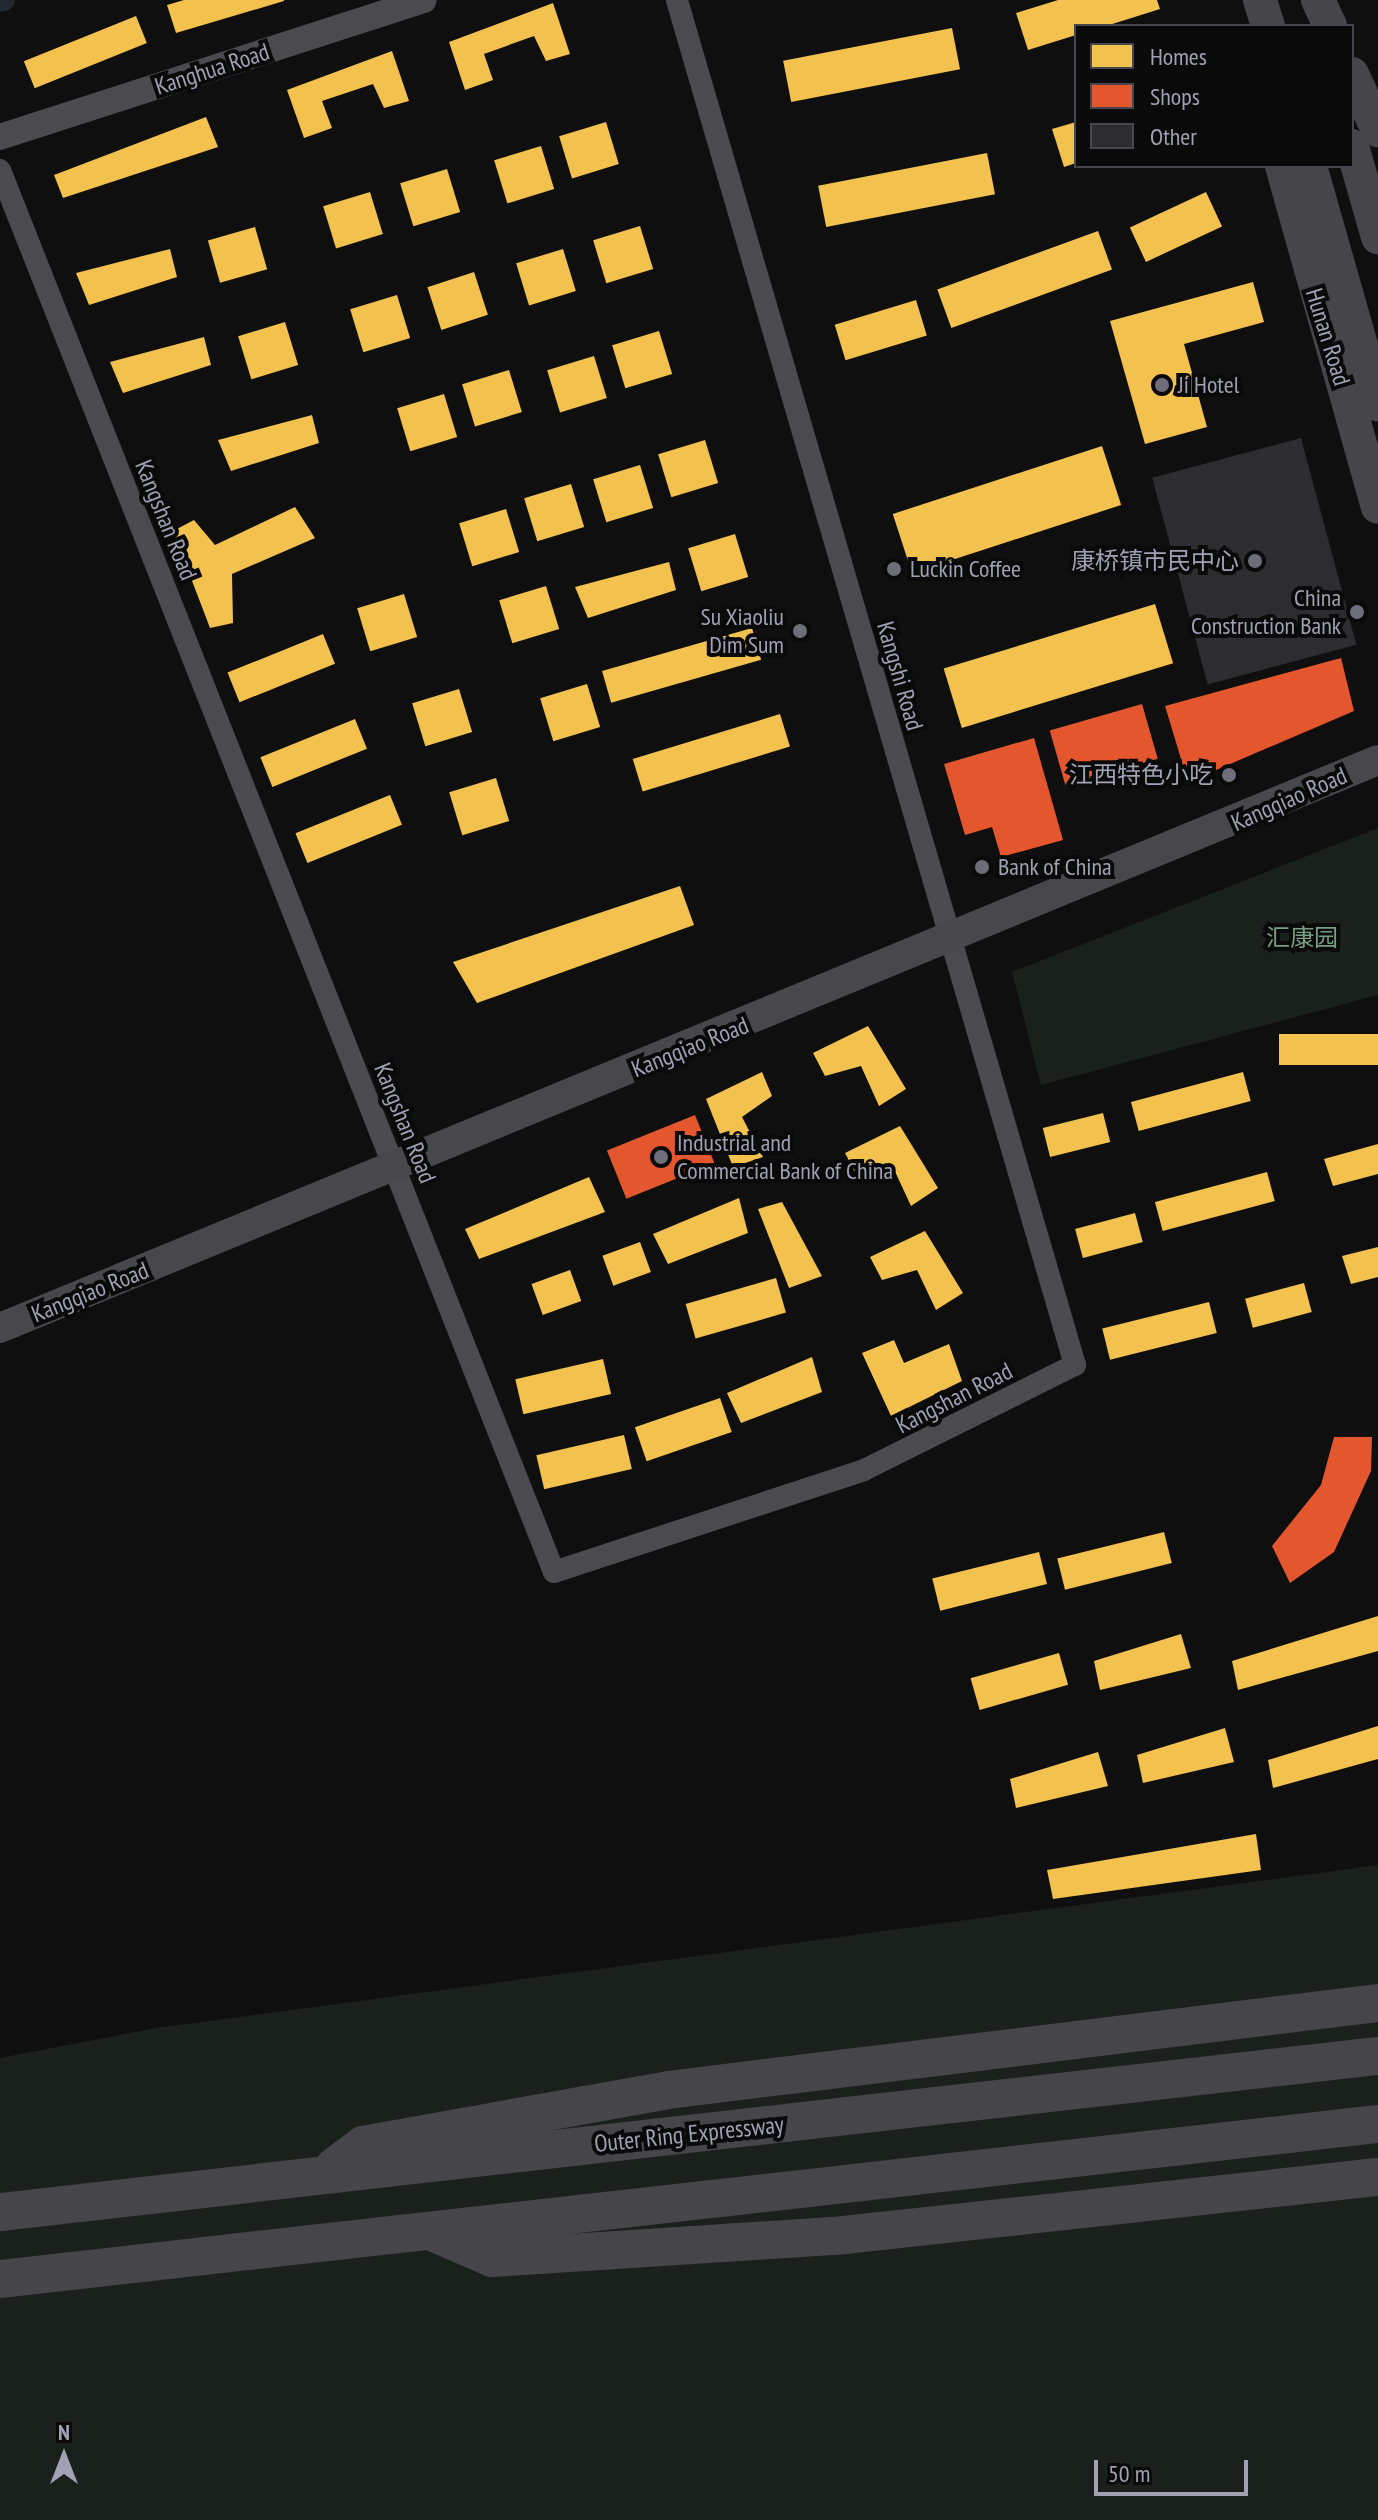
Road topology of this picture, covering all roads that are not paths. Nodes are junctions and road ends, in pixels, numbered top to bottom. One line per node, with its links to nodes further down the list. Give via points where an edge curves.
1 (423, 0): 12 (street, Kanghua Road)
2 (677, 0): 21 (street, Kangshi Road)
3 (1259, 0): 6 (main road); 7 (main road)
4 (1311, 0): 8 (main road)
5 (1318, 0): 9 (main road)
6 (1261, 24)
7 (1267, 24)
8 (1318, 24)
9 (1329, 24)
10 (1354, 78): 11 (main road)
11 (1378, 130)
12 (0, 137)
13 (1354, 153): 17 (main road)
14 (1283, 168): 19 (main road, Hunan Road)
15 (0, 170): 22 (street, Kangshan Road)
16 (1313, 178): 18 (main road)
17 (1378, 237)
18 (1378, 404)
19 (1378, 507)
20 (1378, 760): 21 (main road, Kangqiao Road)
21 (950, 942): 22 (main road, Kangqiao Road); 24 (street, Kangshi Road)
22 (394, 1168): 23 (main road, Kangqiao Road); 24 (street, Kangshan Road, via 554,1572 864,1470)
23 (0, 1328)
24 (1075, 1365)
25 (1378, 2003): 28 (highway, via 668,2090 363,2145)
26 (1378, 2056): 28 (highway, Outer Ring Expressway)
27 (1378, 2124): 31 (highway)
28 (322, 2175): 30 (highway, Outer Ring Expressway)
29 (1378, 2177): 31 (highway, via 844,2235 521,2257 492,2258)
30 (0, 2212)
31 (429, 2231): 32 (highway)
32 (0, 2279)

